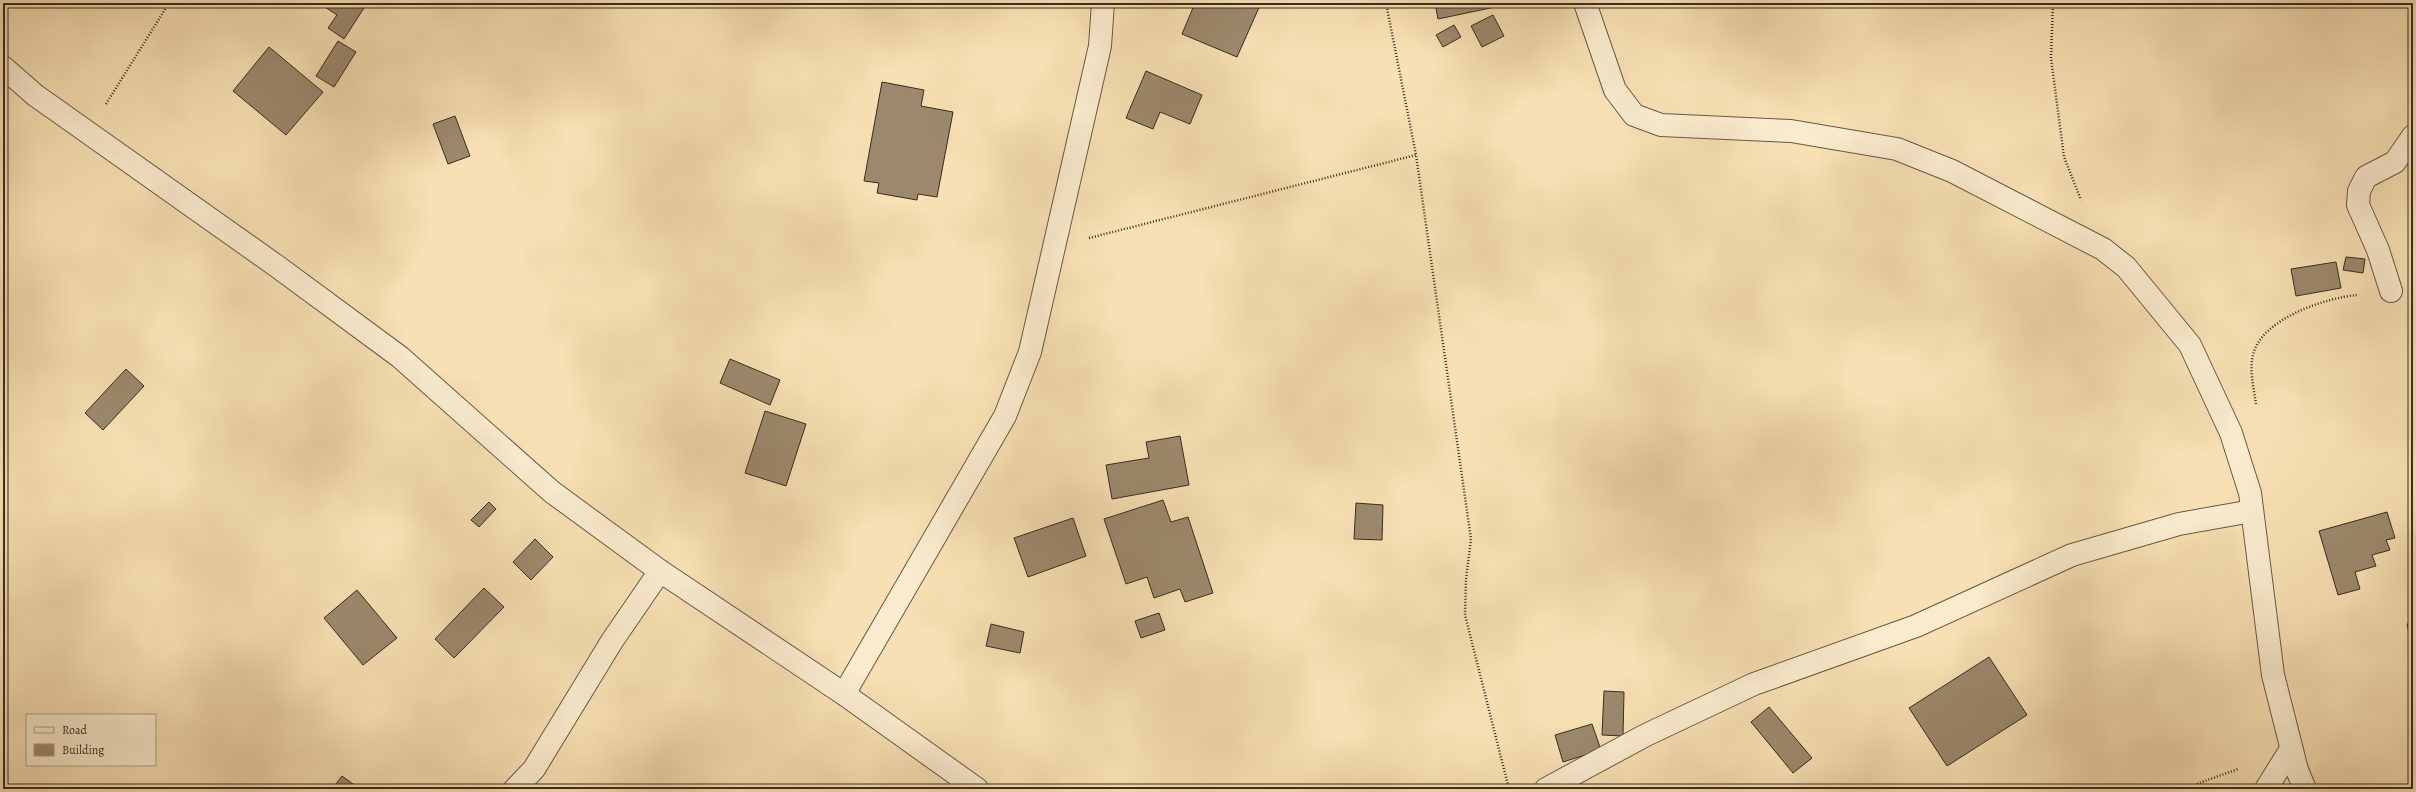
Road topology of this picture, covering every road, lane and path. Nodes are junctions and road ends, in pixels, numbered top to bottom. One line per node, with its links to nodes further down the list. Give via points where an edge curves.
1 (169, 3): 7 (path)
2 (1103, 3): 11 (street, via 1100,46)
3 (1386, 3): 9 (path)
4 (1585, 3): 14 (street, via 1615,90 1634,115 1661,125 1791,131 1897,149 1952,171 2103,249 2126,267 2190,345 2231,433 2250,493)
5 (2053, 3): 10 (path, via 2051,58 2064,157)
6 (3, 67): 7 (street, via 35,95)
7 (87, 133): 15 (street, via 278,267 400,357 552,492)
8 (2413, 136): 12 (street, via 2395,162 2366,177 2359,191 2358,205 2378,250)
9 (1416, 155): 11 (path); 20 (path, via 1471,539 1465,615)
10 (2082, 202)
11 (1055, 247): 16 (street, via 1030,352 1005,416)
12 (2392, 291): 13 (path, via 2335,297 2298,311 2271,330 2256,345 2252,356)
13 (2256, 410)
14 (2252, 510): 17 (street, via 2273,675); 21 (street, via 2179,524 2072,556 1916,626 1754,684 1646,734)
15 (660, 571): 16 (street); 18 (street, via 612,641 534,768)
16 (844, 694): 19 (street)
17 (2287, 754): 22 (path); 23 (street); 24 (street)
18 (515, 789)
19 (977, 789)
20 (1509, 789)
21 (1546, 789)
22 (2183, 789)
23 (2266, 789)
24 (2305, 789)

